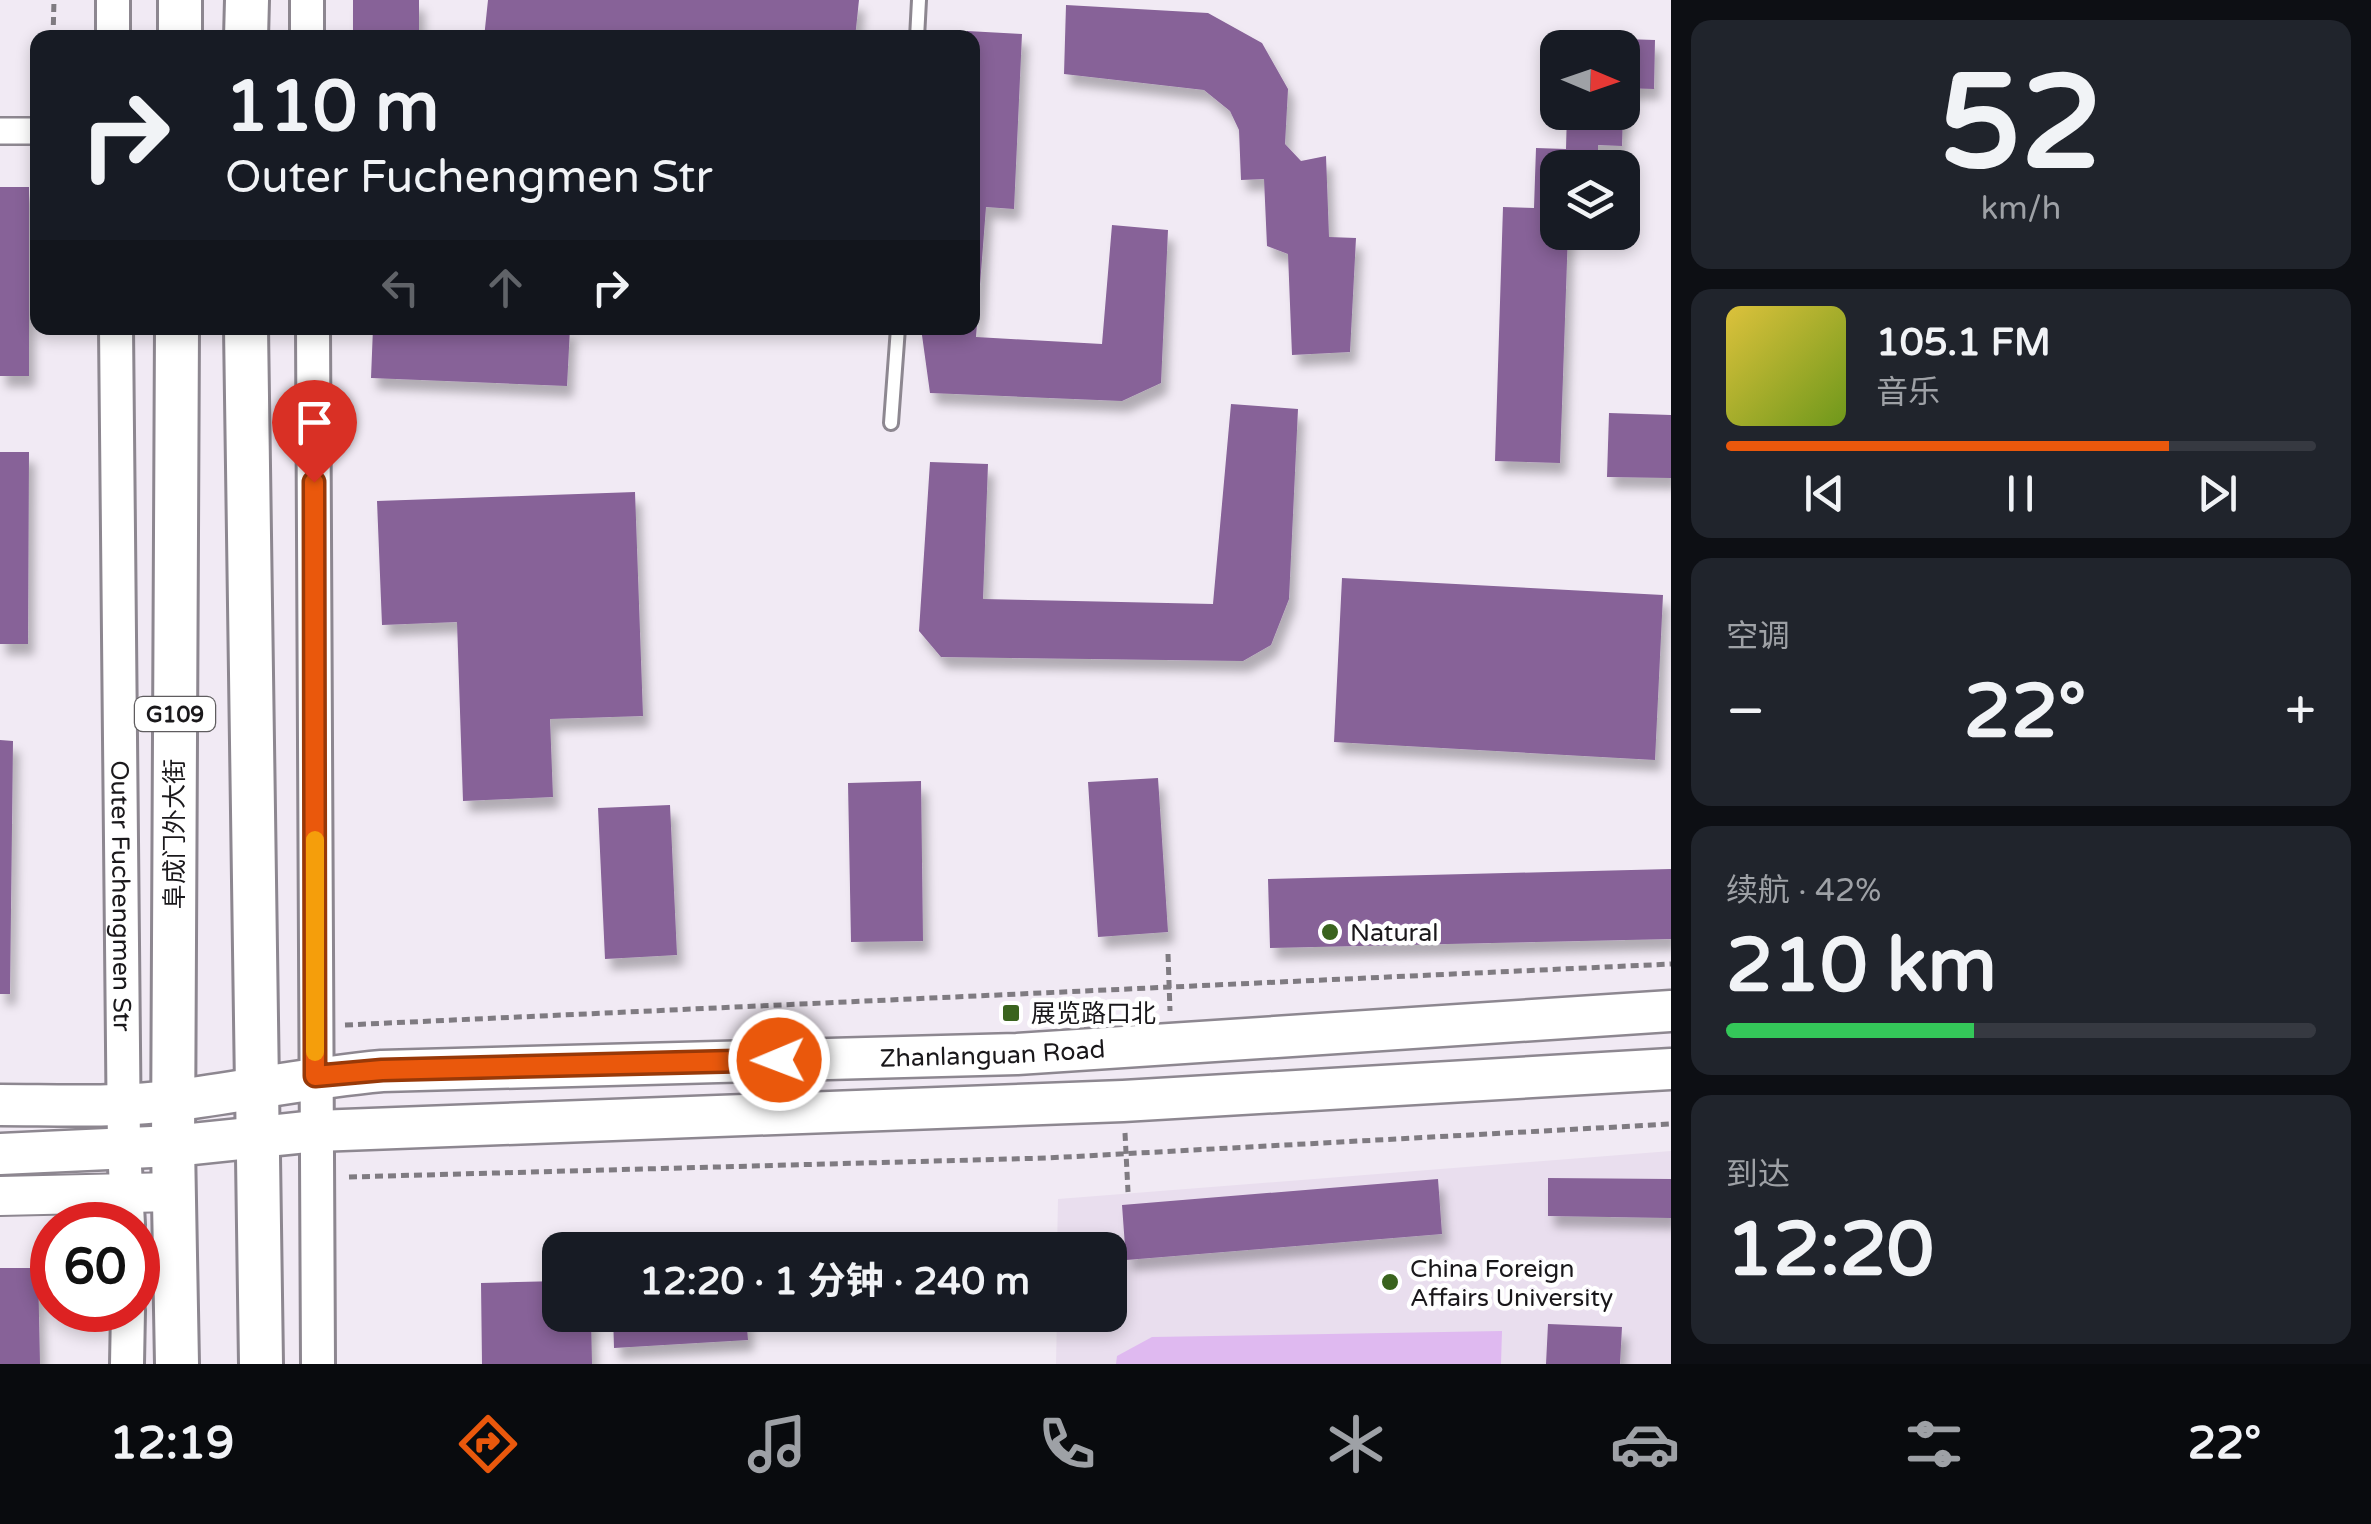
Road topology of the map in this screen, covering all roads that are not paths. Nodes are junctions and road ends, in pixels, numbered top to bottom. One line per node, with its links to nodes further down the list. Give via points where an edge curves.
1 (112, 0): 6 (street)
2 (180, 0): 7 (highway)
3 (247, 0): 8 (highway)
4 (307, 0): 9 (street)
5 (920, 0): 10 (lane)
6 (113, 30)
7 (180, 30)
8 (246, 30)
9 (307, 30)
10 (918, 30)
11 (0, 130): 12 (street)
12 (30, 131)
13 (116, 335): 24 (street, Outer Fuchengmen Str)
14 (177, 335): 23 (highway, 阜成门外大街 / G109)
15 (246, 335): 22 (highway, G109)
16 (313, 335): 21 (street)
17 (897, 335): 18 (lane)
18 (891, 423)
19 (1671, 1011): 21 (main road, Zhanlanguan Road, via 1017,1054)
20 (1671, 1069): 26 (main road, Zhanlanguan Road, via 1123,1100)
21 (315, 1076): 22 (main road, Zhanlanguan Road); 26 (street)
22 (255, 1088): 23 (main road, Zhanlanguan Road); 27 (highway, G109)
23 (175, 1100): 24 (main road, Zhanlanguan Road); 28 (highway, 阜成门外大街)
24 (126, 1104): 25 (main road, Zhanlanguan Road); 29 (street, Outer Fuchengmen Str)
25 (0, 1106)
26 (316, 1131): 27 (main road, Zhanlanguan Road); 40 (street)
27 (257, 1138): 28 (main road, Zhanlanguan Road); 39 (highway, G109)
28 (172, 1146): 29 (main road, Zhanlanguan Road); 31 (highway)
29 (124, 1148): 30 (main road, Zhanlanguan Road); 34 (street, Outer Fuchengmen Str)
30 (0, 1154)
31 (173, 1192): 35 (main road); 38 (highway)
32 (0, 1196): 33 (main road)
33 (59, 1202)
34 (127, 1202)
35 (146, 1202)
36 (128, 1332): 37 (street)
37 (128, 1364)
38 (177, 1364)
39 (261, 1364)
40 (318, 1364)

